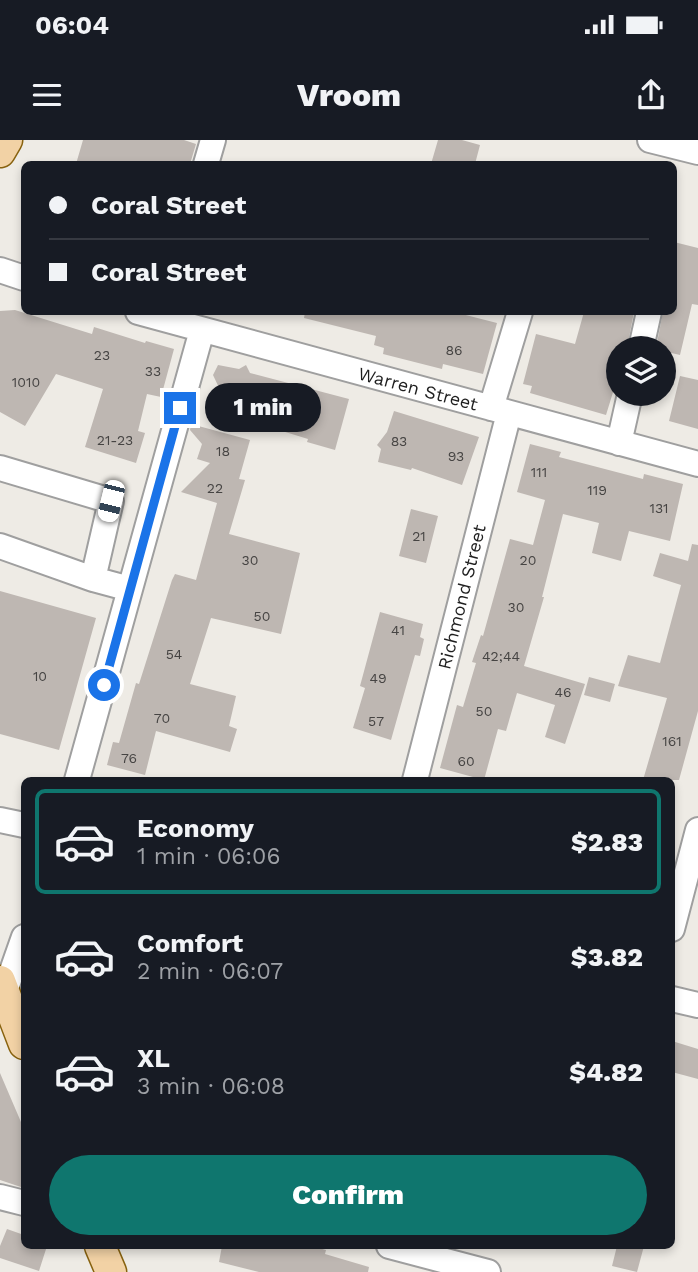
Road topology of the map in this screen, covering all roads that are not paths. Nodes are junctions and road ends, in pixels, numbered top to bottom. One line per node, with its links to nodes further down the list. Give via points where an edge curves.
1 (7, 140): 4 (main road)
2 (213, 140): 6 (street)
3 (650, 140): 5 (street)
4 (0, 152)
5 (698, 152)
6 (207, 161)
7 (0, 271): 8 (street)
8 (21, 277)
9 (519, 315): 15 (street, Richmond Street)
10 (648, 315): 13 (street)
11 (169, 316): 12 (street, Warren Street)
12 (202, 330): 15 (street, Warren Street); 21 (street)
13 (644, 336)
14 (627, 406): 16 (street)
15 (500, 411): 16 (street, Warren Street); 23 (street, Richmond Street)
16 (619, 443): 17 (street, Warren Street)
17 (698, 464)
18 (0, 468): 20 (street, via 111,501)
19 (0, 546): 20 (street)
20 (93, 579): 21 (street)
21 (130, 589): 22 (street)
22 (79, 777)
23 (416, 777)
24 (0, 820): 25 (street)
25 (21, 824)
26 (698, 830): 27 (street)
27 (675, 918)
28 (21, 944): 29 (street)
29 (2, 986): 32 (main road)
30 (675, 1000): 31 (street)
31 (698, 1005)
32 (21, 1036)
33 (0, 1197): 34 (street)
34 (21, 1202)
35 (101, 1249): 37 (main road)
36 (400, 1249): 38 (street)
37 (111, 1272)
38 (488, 1272)

